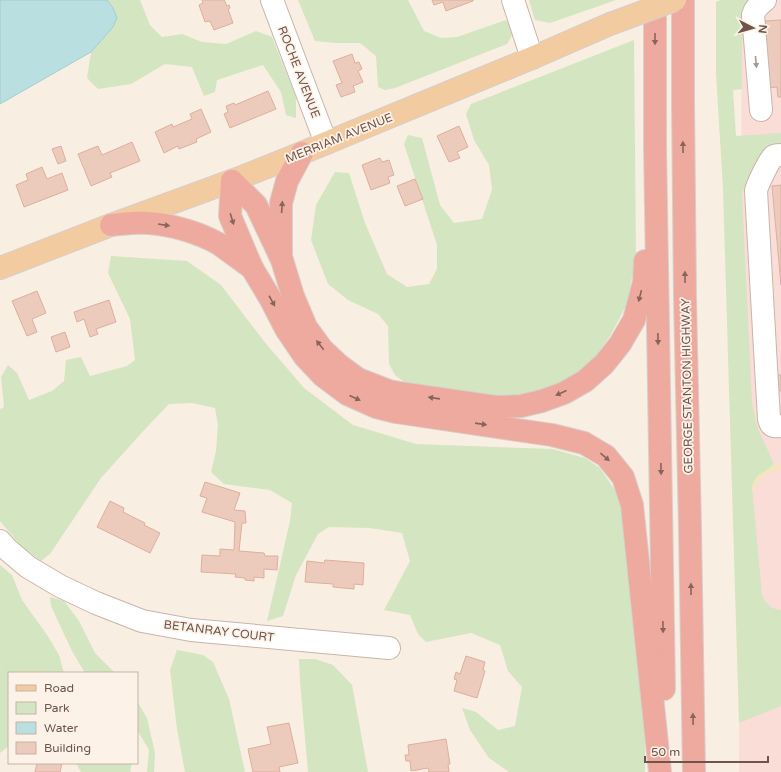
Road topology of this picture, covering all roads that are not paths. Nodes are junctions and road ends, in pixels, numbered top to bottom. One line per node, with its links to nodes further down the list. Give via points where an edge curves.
1 (272, 0): 9 (street, ROCHE AVENUE)
2 (513, 0): 7 (street)
3 (655, 0): 10 (highway, one-way to 10)
4 (675, 0): 7 (main road, MERRIAM AVENUE, bridge, via 610,24)
5 (683, 0): 23 (highway, GEORGE STANTON HIGHWAY, one-way to 5, via 685,298)
6 (765, 0): 8 (street, one-way to 8, via 758,5 753,15)
7 (532, 58): 9 (main road, MERRIAM AVENUE)
8 (761, 110)
9 (326, 143): 11 (main road, MERRIAM AVENUE)
10 (654, 146): 15 (highway, one-way to 15, via 644,282 634,320 620,344 586,381 542,401 521,406 496,407 389,391 358,379 322,349 306,327); 22 (highway, one-way to 22)
11 (302, 153): 13 (main road, MERRIAM AVENUE); 15 (highway, one-way to 11, via 282,203 287,181)
12 (781, 155): 18 (street, via 771,159 756,192 769,419 773,426)
13 (232, 181): 14 (main road, MERRIAM AVENUE); 15 (highway, via 256,205); 17 (highway, one-way to 17, via 230,216)
14 (111, 225): 16 (main road, MERRIAM AVENUE); 17 (highway, one-way to 17, via 147,223 182,229 218,244)
15 (282, 260)
16 (0, 268)
17 (252, 268): 21 (highway, one-way to 21, via 305,357 323,376 347,394 376,407 396,412 552,435 584,443 606,456 623,477 632,505)
18 (781, 426)
19 (0, 541): 20 (street, BETANRAY COURT, via 28,567 60,586 96,604 142,621 191,630)
20 (388, 648)
21 (660, 772)
22 (665, 772)
23 (694, 772)

